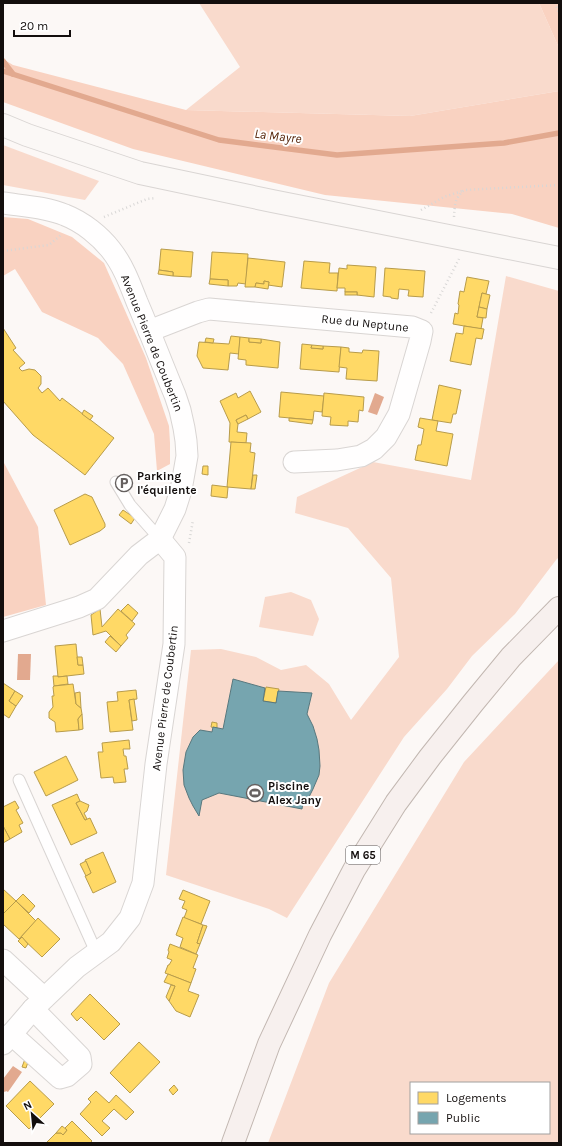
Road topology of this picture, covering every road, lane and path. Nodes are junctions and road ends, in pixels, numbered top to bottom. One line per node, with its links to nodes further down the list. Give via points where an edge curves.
1 (555, 3): 2 (path)
2 (559, 13)
3 (3, 125): 7 (main road, via 140,173)
4 (559, 186): 5 (path)
5 (464, 190): 7 (path, via 444,197 414,214); 9 (path, via 455,204 454,219)
6 (3, 202): 12 (street, Avenue Pierre de Coubertin, via 49,210 90,229 112,251 119,262)
7 (406, 228): 9 (main road)
8 (64, 232): 10 (path, via 49,245)
9 (467, 240): 11 (main road); 13 (path)
10 (3, 251)
11 (559, 258)
12 (149, 331): 13 (street, Rue du Neptune, via 209,309 412,327); 17 (street, Avenue Pierre de Coubertin, via 180,410 187,456 175,509)
13 (422, 331): 14 (street, Rue du Neptune, via 399,414 386,437 374,449 361,456)
14 (294, 462)
15 (116, 482): 17 (lane, via 130,505)
16 (194, 512): 18 (path)
17 (160, 539): 20 (street, via 139,555 97,599); 22 (street, Avenue Pierre de Coubertin, via 175,557 174,638 156,764 143,883 130,918 111,942)
18 (189, 547)
19 (559, 608): 26 (main road, M 65, via 511,657 430,757 396,803 354,870 320,935 269,1044)
20 (3, 631)
21 (19, 780): 22 (lane)
22 (96, 952): 24 (street, Avenue Pierre de Coubertin, via 76,967)
23 (3, 960): 24 (street)
24 (38, 1004): 25 (street, Avenue Pierre de Coubertin); 25 (street, via 80,1056 81,1064 68,1076 60,1078)
25 (7, 1039)
26 (233, 1143)

